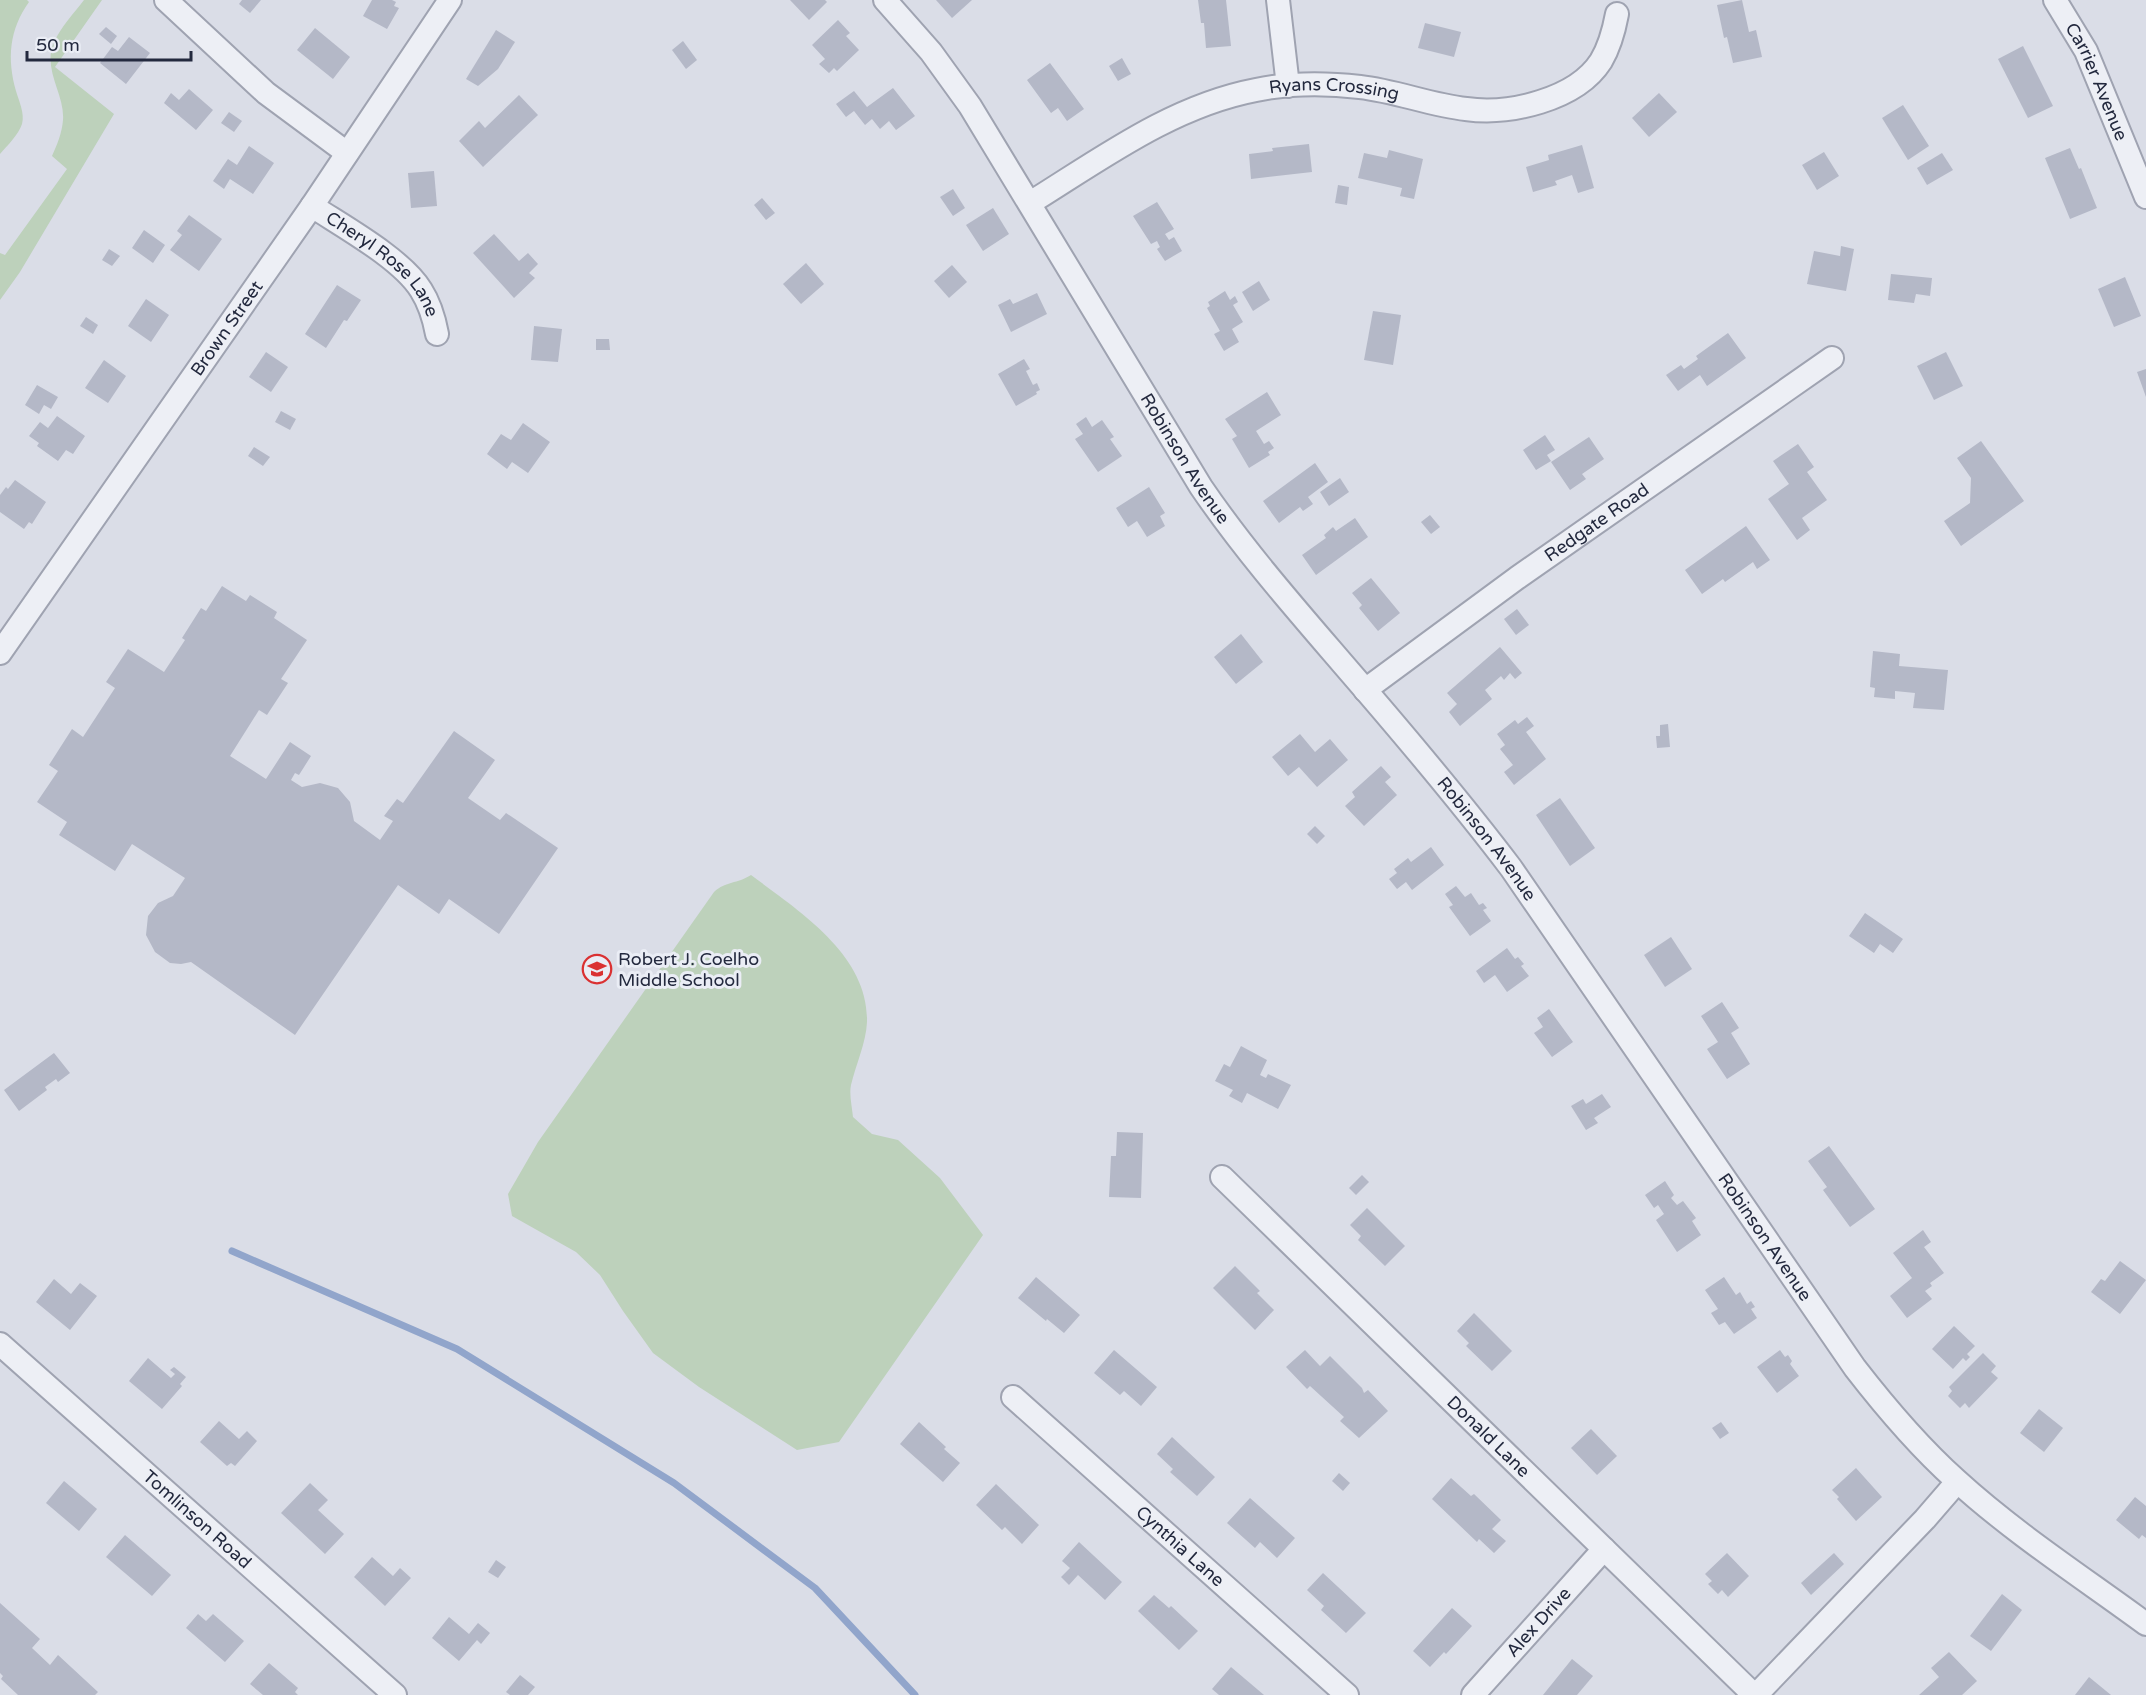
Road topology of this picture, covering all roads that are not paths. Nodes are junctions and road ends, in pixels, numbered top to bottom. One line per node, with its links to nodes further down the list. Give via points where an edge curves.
1 (166, 0): 8 (street, via 266,93)
2 (450, 0): 8 (street, Brown Street)
3 (885, 0): 10 (street, Robinson Avenue, via 952,80)
4 (1278, 0): 7 (street)
5 (2055, 0): 9 (street, Carrier Avenue, via 2086,51)
6 (1617, 14): 7 (street, Ryans Crossing, via 1608,47 1588,76 1570,89 1521,107 1467,110 1359,87)
7 (1288, 86): 10 (street, Ryans Crossing, via 1247,92 1188,112 1126,144)
8 (347, 153): 11 (street, Brown Street)
9 (2146, 197)
10 (1030, 203): 15 (street, Robinson Avenue, via 1217,511 1271,582)
11 (312, 206): 12 (street, Cheryl Rose Lane, via 409,275 429,304); 14 (street, Brown Street)
12 (437, 334)
13 (1832, 358): 15 (street, Redgate Road, via 1517,578)
14 (0, 653)
15 (1365, 690): 19 (street, Robinson Avenue, via 1511,868 1855,1368 1905,1430)
16 (1222, 1177): 20 (street, Donald Lane)
17 (0, 1344): 22 (street, Tomlinson Road)
18 (1013, 1397): 23 (street, Cynthia Lane)
19 (1957, 1482): 21 (street, Robinson Avenue); 25 (street, Donald Lane)
20 (1604, 1549): 24 (street, Alex Drive); 25 (street, Donald Lane)
21 (2146, 1624)
22 (395, 1695)
23 (1347, 1695)
24 (1473, 1695)
25 (1755, 1695)

